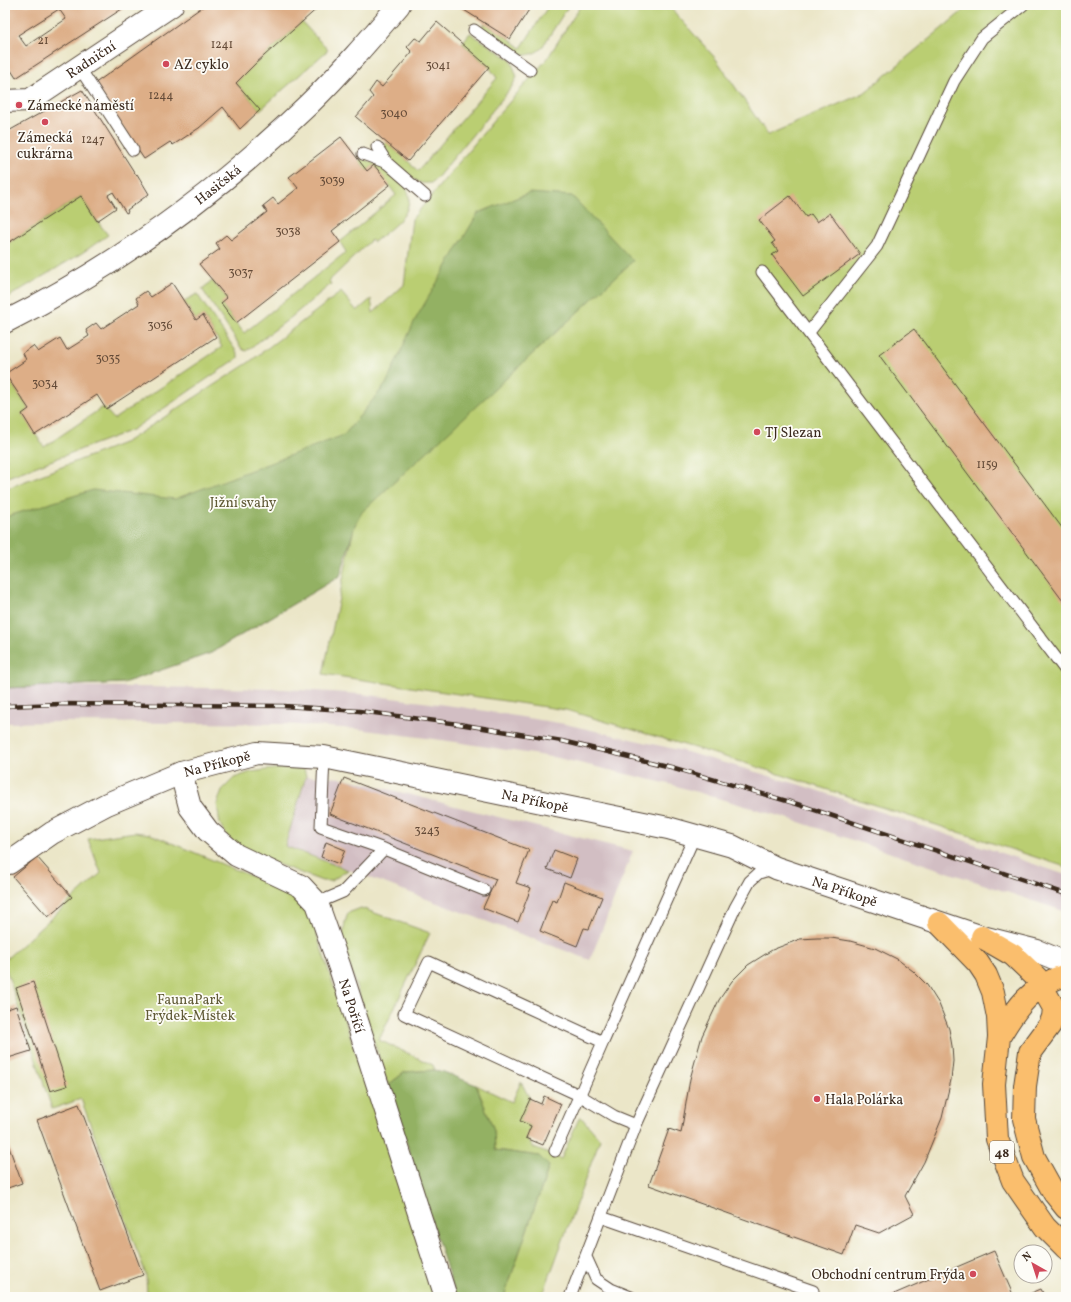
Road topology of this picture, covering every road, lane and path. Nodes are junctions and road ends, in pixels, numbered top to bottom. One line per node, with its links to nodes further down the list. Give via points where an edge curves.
1 (172, 5): 5 (street, Radniční)
2 (399, 5): 14 (street, Hasičská, via 309,103 241,166 177,217 96,272)
3 (1023, 5): 15 (lane, via 982,38 954,81 877,246)
4 (474, 30): 6 (lane)
5 (79, 67): 7 (street, Radniční, via 30,100); 9 (lane)
6 (530, 70)
7 (5, 101)
8 (376, 147): 11 (lane)
9 (133, 150)
10 (363, 154): 11 (lane)
11 (387, 163): 12 (lane)
12 (425, 196)
13 (762, 272): 15 (lane)
14 (5, 322)
15 (809, 332): 16 (lane)
16 (1066, 671)
17 (324, 756): 18 (street, Na Příkopě, via 257,753); 19 (street, Na Příkopě); 20 (lane, via 321,827)
18 (181, 773): 21 (street, Na Příkopě, via 107,804 52,833); 24 (street, Na Poříčí, via 190,807 208,831 236,855 301,886)
19 (695, 835): 22 (street, Na Příkopě, via 732,846); 32 (lane)
20 (384, 849): 23 (lane); 24 (lane, via 343,892)
21 (7, 865)
22 (776, 868): 25 (street, Na Příkopě); 35 (lane, via 759,873 750,881 735,908)
23 (484, 890)
24 (317, 903): 42 (street, Na Poříčí)
25 (939, 923): 26 (street, Na Příkopě); 31 (main road, 48, via 978,963 986,975 997,1006)
26 (982, 937): 27 (street, Na Příkopě, via 1037,951); 29 (main road, 48, via 1013,955)
27 (1066, 963)
28 (1066, 975): 29 (main road, 48)
29 (1042, 985): 31 (main road, 48, via 1017,1010); 33 (main road, 48, via 1054,1008 1050,1025)
30 (1066, 1024): 33 (main road, 48)
31 (999, 1037): 39 (main road, 48, via 994,1084 997,1138 1013,1181 1045,1227)
32 (603, 1042): 34 (lane); 34 (lane, via 429,962 404,1014)
33 (1035, 1054): 37 (main road, 48, via 1025,1086 1024,1119 1034,1157 1054,1194)
34 (579, 1095): 35 (lane, via 614,1116); 36 (lane)
35 (636, 1125): 38 (lane)
36 (555, 1151)
37 (1066, 1208)
38 (601, 1217): 40 (lane); 41 (lane)
39 (1066, 1248)
40 (586, 1257): 43 (lane); 44 (lane, via 596,1279 611,1289)
41 (813, 1291)
42 (446, 1297)
43 (570, 1297)
44 (632, 1297)

